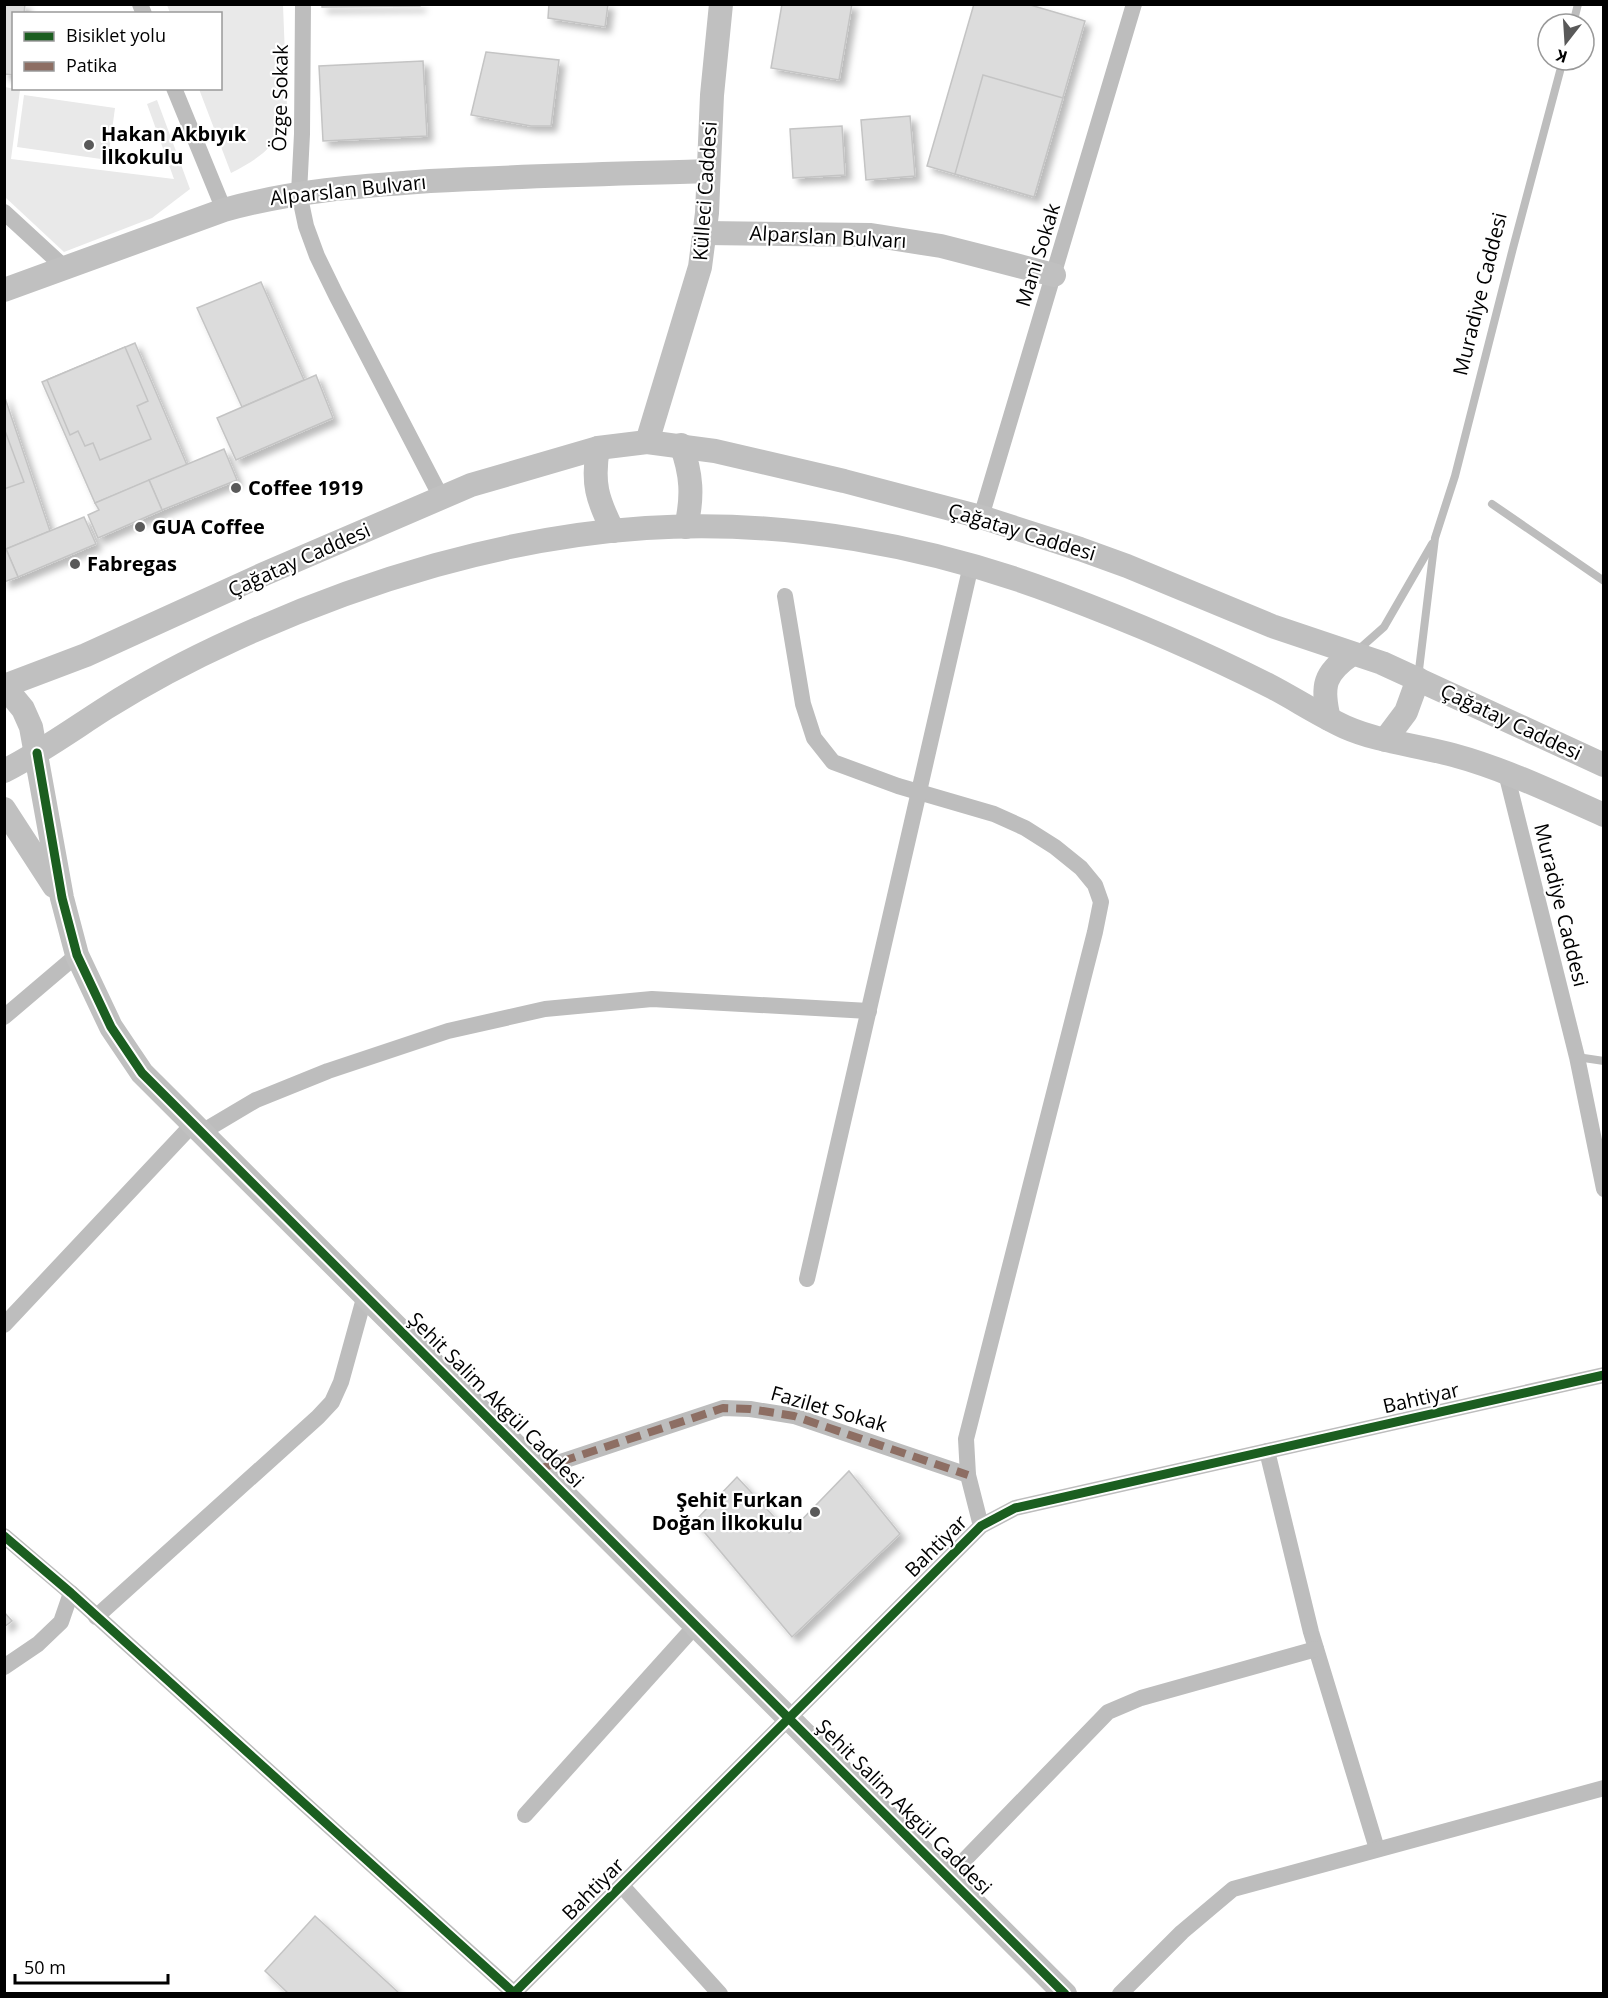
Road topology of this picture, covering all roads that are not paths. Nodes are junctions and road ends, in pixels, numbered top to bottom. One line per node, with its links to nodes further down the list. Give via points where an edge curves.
1 (303, 4): 7 (street, Özge Sokak)
2 (721, 4): 6 (main road, Külleci Caddesi)
3 (1134, 4): 12 (street, Mani Sokak)
4 (1560, 72): 22 (lane, Muradiye Caddesi)
5 (175, 90): 8 (street)
6 (708, 171): 7 (main road, Alparslan Bulvarı, via 478,178); 10 (main road, Külleci Caddesi)
7 (299, 193): 8 (main road, Alparslan Bulvarı); 17 (street, Özge Sokak, via 317,256)
8 (224, 210): 11 (main road, Alparslan Bulvarı)
9 (4, 213): 11 (street)
10 (705, 233): 12 (main road, Alparslan Bulvarı, via 871,235 941,246); 14 (main road, Külleci Caddesi, via 693,295)
11 (65, 268): 13 (main road, Alparslan Bulvarı)
12 (1054, 275): 19 (street, Mani Sokak)
13 (4, 290)
14 (647, 442): 15 (main road, Çağatay Caddesi); 16 (main road, Çağatay Caddesi)
15 (681, 446): 19 (main road, Çağatay Caddesi, via 778,465); 20 (main road, via 692,491)
16 (598, 448): 17 (main road, Çağatay Caddesi); 21 (main road, via 594,477)
17 (441, 497): 28 (main road, Çağatay Caddesi, via 86,655)
18 (1492, 504): 24 (lane)
19 (981, 517): 26 (main road, Çağatay Caddesi, via 1108,559)
20 (686, 527): 21 (main road); 23 (main road, via 791,531 846,538)
21 (613, 531): 31 (main road, via 492,551 333,598 189,661)
22 (1436, 538): 26 (lane, Muradiye Caddesi, via 1384,627); 27 (lane, Muradiye Caddesi)
23 (971, 565): 29 (main road, via 1059,594 1180,644); 35 (street)
24 (1604, 581)
25 (785, 596): 35 (street, via 803,704 814,738 833,762)
26 (1352, 654): 27 (main road, Çağatay Caddesi); 29 (main road, via 1330,672 1326,682)
27 (1418, 679): 30 (main road, Çağatay Caddesi, via 1406,712); 32 (main road, Çağatay Caddesi)
28 (5, 686): 31 (main road, Çağatay Caddesi, via 29,719)
29 (1329, 718): 30 (main road)
30 (1384, 740): 34 (main road, via 1450,754)
31 (37, 753): 33 (main road); 38 (main road, Şehit Salim Akgül Caddesi)
32 (1604, 765)
33 (4, 771)
34 (1506, 772): 37 (main road); 42 (street, Muradiye Caddesi)
35 (920, 792): 40 (street); 52 (street, via 994,814 1025,828 1081,868 1095,885 1101,902 966,1439)
36 (4, 809): 38 (main road, Şehit Salim Akgül Caddesi)
37 (1604, 816)
38 (62, 898): 39 (main road, Şehit Salim Akgül Caddesi)
39 (77, 955): 41 (street); 44 (main road, Şehit Salim Akgül Caddesi, via 111,1027 141,1073)
40 (869, 1011): 44 (street, via 652,999 545,1009 448,1030 328,1071); 46 (street)
41 (4, 1017)
42 (1577, 1057): 43 (lane); 45 (street, Muradiye Caddesi)
43 (1604, 1061)
44 (198, 1128): 47 (main road, Şehit Salim Akgül Caddesi); 48 (street)
45 (1604, 1189)
46 (807, 1279)
47 (365, 1295): 51 (main road, Şehit Salim Akgül Caddesi); 56 (street, via 332,1402)
48 (4, 1325)
49 (1604, 1375): 50 (street, Bahtiyar)
50 (1267, 1451): 53 (street, Bahtiyar, via 1014,1508); 58 (street)
51 (539, 1469): 52 (street, Fazilet Sokak, via 723,1408 794,1416); 57 (main road, Şehit Salim Akgül Caddesi)
52 (968, 1475): 53 (street)
53 (981, 1526): 60 (street, Bahtiyar)
54 (4, 1536): 55 (street)
55 (70, 1593): 56 (street); 59 (street, via 61,1622 39,1644)
56 (96, 1617): 66 (street)
57 (696, 1625): 60 (main road, Şehit Salim Akgül Caddesi); 62 (street)
58 (1316, 1648): 63 (street); 64 (street, via 1141,1698 1108,1712)
59 (4, 1667)
60 (789, 1718): 64 (main road, Şehit Salim Akgül Caddesi); 65 (street, Bahtiyar)
61 (1604, 1788): 63 (street)
62 (525, 1815)
63 (1377, 1849): 69 (street, via 1233,1889 1182,1932)
64 (948, 1876): 68 (main road, Şehit Salim Akgül Caddesi)
65 (621, 1886): 66 (street, Bahtiyar); 67 (street)
66 (514, 1994)
67 (720, 1994)
68 (1065, 1994)
69 (1120, 1994)

